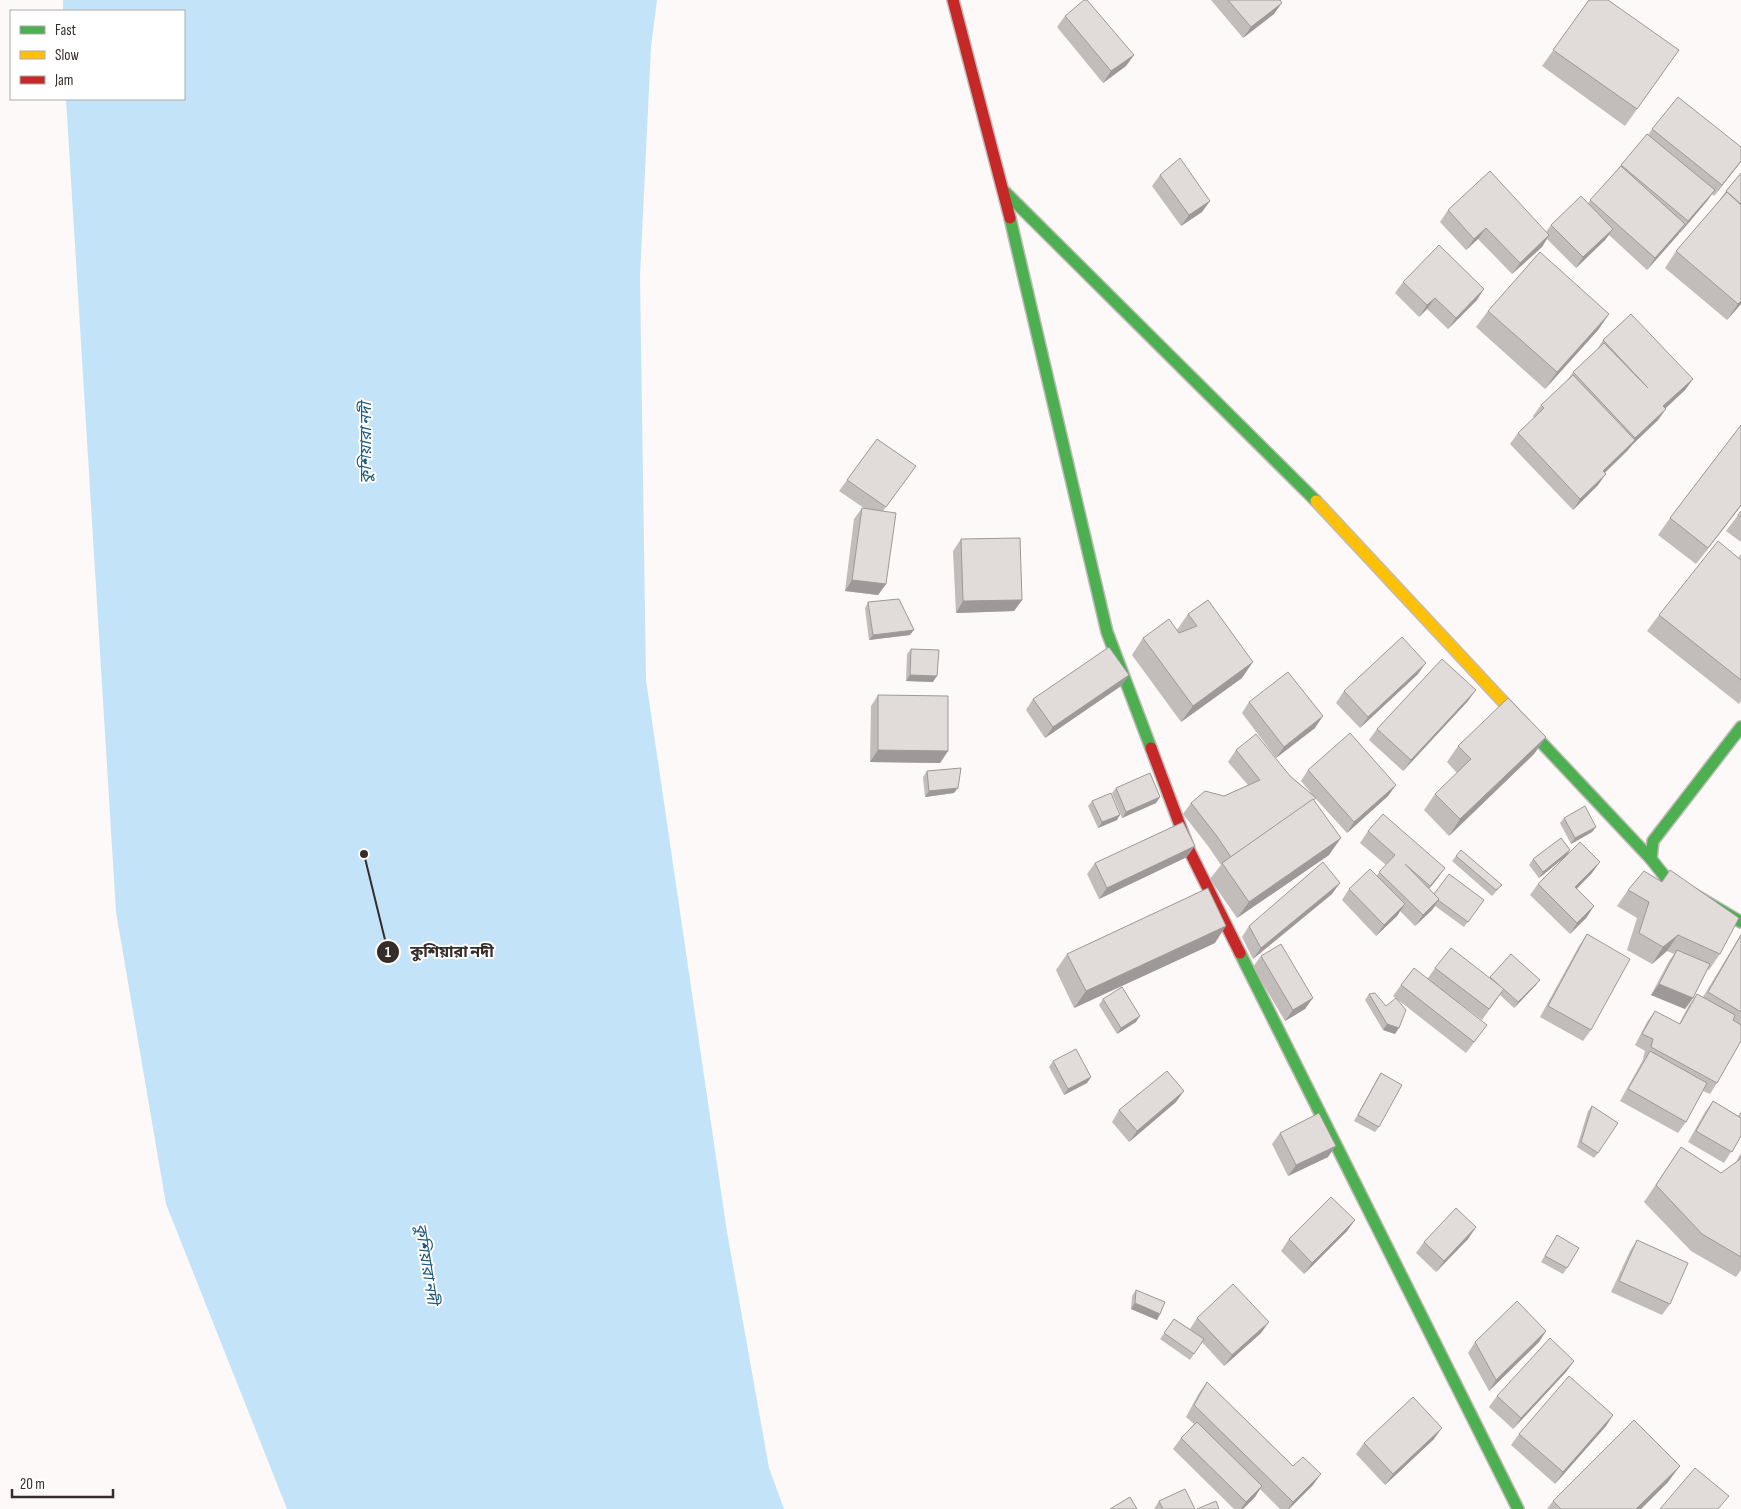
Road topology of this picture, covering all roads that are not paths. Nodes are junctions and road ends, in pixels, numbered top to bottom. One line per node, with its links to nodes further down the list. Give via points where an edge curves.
1 (953, 0): 2 (street)
2 (1004, 191): 4 (street, via 1313,498); 6 (street, via 1107,632 1190,852)
3 (1741, 727): 4 (street, via 1653,841)
4 (1651, 859): 5 (street, via 1666,878)
5 (1741, 922)
6 (1518, 1509)

